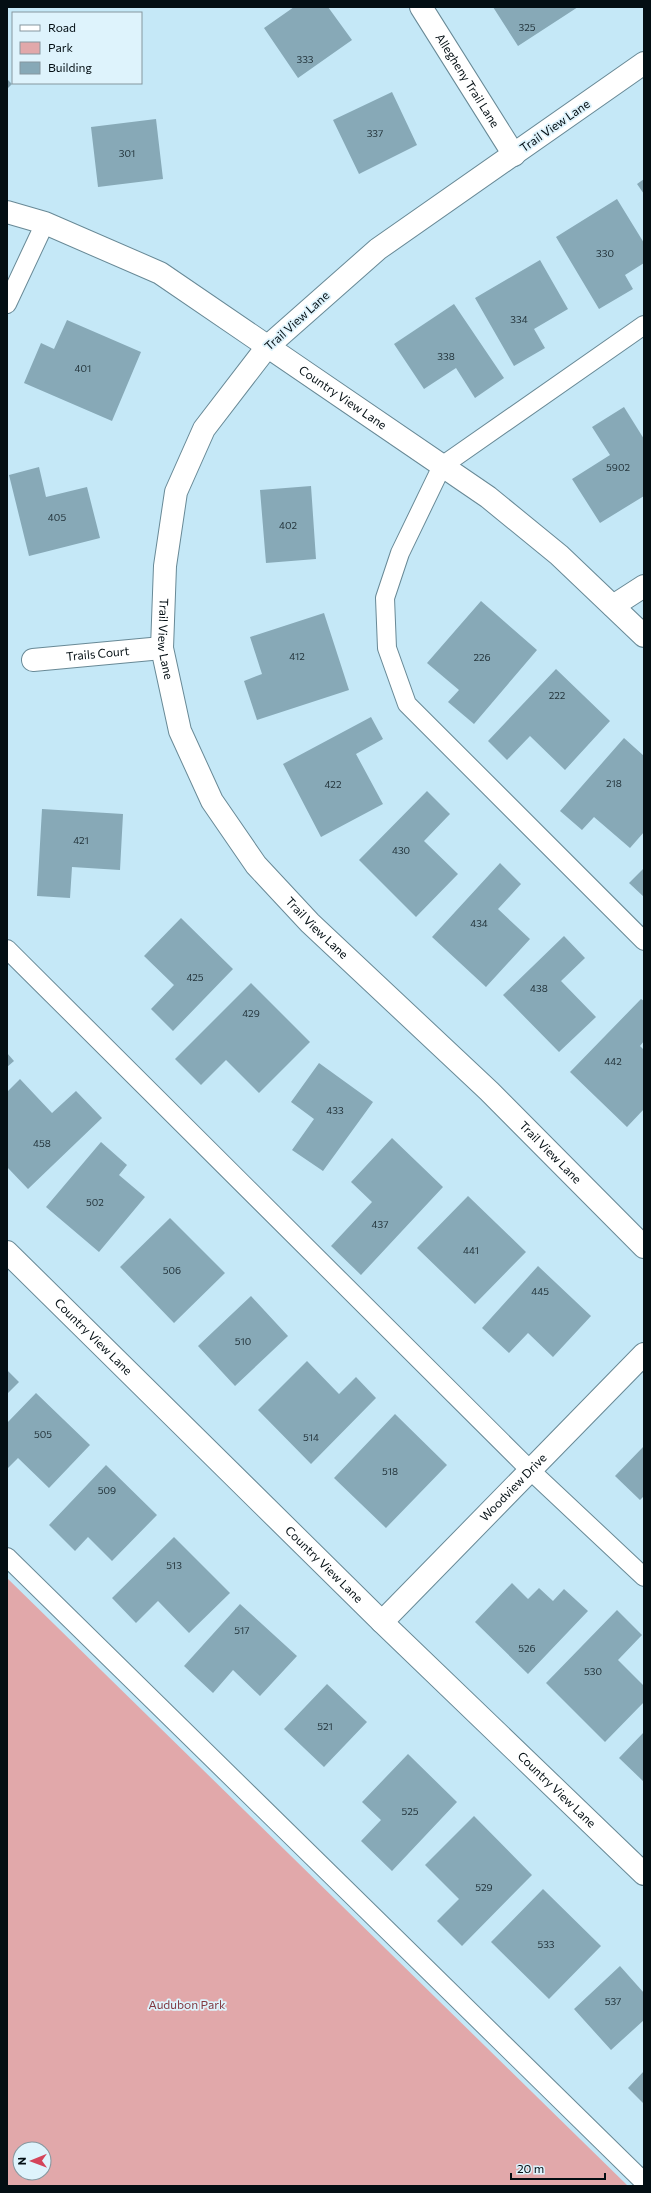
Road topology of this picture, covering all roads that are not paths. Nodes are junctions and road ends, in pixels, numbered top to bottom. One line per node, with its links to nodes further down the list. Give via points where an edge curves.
1 (421, 7): 3 (street, Allegheny Trail Lane)
2 (644, 63): 3 (street, Trail View Lane)
3 (514, 155): 8 (street, Trail View Lane, via 378,249)
4 (7, 212): 5 (street, Country View Lane)
5 (46, 224): 6 (lane); 8 (street, Country View Lane, via 160,273)
6 (7, 304)
7 (644, 325): 9 (lane)
8 (266, 347): 9 (street, Country View Lane); 13 (street, Trail View Lane, via 204,429 176,492 165,566)
9 (442, 466): 11 (street, Country View Lane, via 500,506 559,555); 15 (lane, via 400,554 385,598 387,648 407,704)
10 (644, 586): 11 (street)
11 (613, 606): 12 (street, Country View Lane)
12 (644, 636)
13 (162, 648): 14 (street, Trails Court); 17 (street, Trail View Lane, via 180,731 212,801 256,865 310,923 488,1091)
14 (33, 660)
15 (644, 941)
16 (7, 949): 20 (lane)
17 (644, 1247)
18 (7, 1252): 23 (street, Country View Lane)
19 (644, 1354): 20 (street, Woodview Drive)
20 (530, 1470): 22 (lane); 23 (street, Woodview Drive)
21 (7, 1557): 25 (lane)
22 (644, 1577)
23 (382, 1622): 24 (street, Country View Lane)
24 (644, 1874)
25 (644, 2182)

